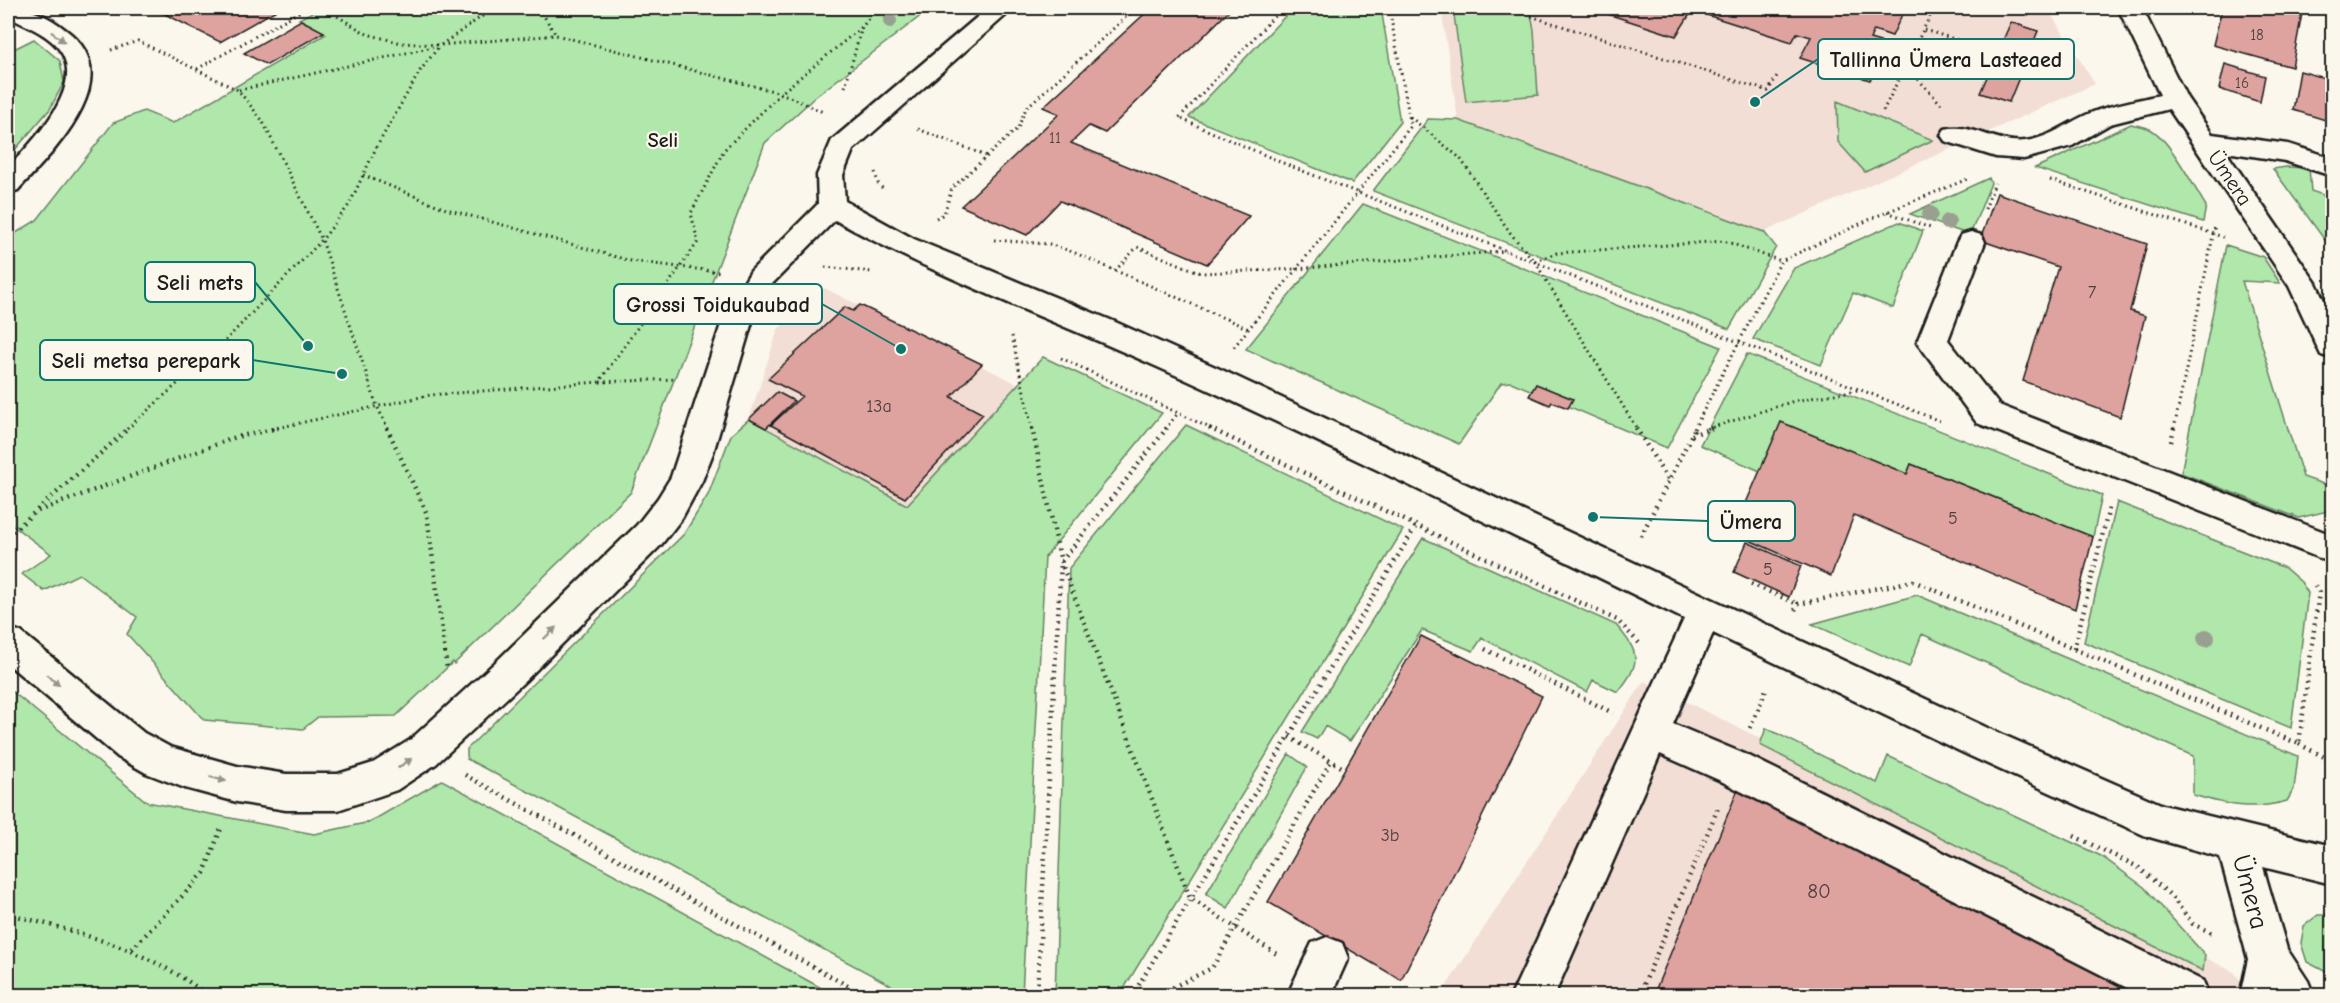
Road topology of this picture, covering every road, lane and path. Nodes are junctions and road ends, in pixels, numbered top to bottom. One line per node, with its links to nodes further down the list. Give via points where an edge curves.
1 (8, 8): 19 (street, one-way to 19, via 70,46)
2 (306, 8): 21 (path)
3 (330, 8): 17 (path, via 367,34 401,43)
4 (494, 8): 17 (path)
5 (540, 8): 16 (path)
6 (876, 8): 14 (path)
7 (1002, 8): 41 (street, via 841,146 830,175)
8 (1136, 8): 33 (path, via 1026,108 1018,128)
9 (1282, 8): 39 (path, via 1179,118)
10 (1389, 8): 29 (path)
11 (1507, 8): 22 (path, via 1768,91)
12 (1934, 8): 15 (path)
13 (2130, 8): 26 (street, Ümera)
14 (862, 26): 23 (path); 25 (path)
15 (1924, 30): 18 (path); 20 (path)
16 (556, 35): 17 (path); 25 (path)
17 (440, 45): 24 (path); 36 (path, via 420,71)
18 (1998, 52)
19 (79, 61): 21 (path, via 138,41); 38 (street, via 80,81 70,106)
20 (1905, 69): 28 (path); 31 (path, via 1955,119)
21 (196, 70): 24 (path)
22 (1777, 76)
23 (845, 87)
24 (238, 90): 45 (path, via 262,120)
25 (781, 93): 27 (path); 50 (path, via 724,150 691,213 698,242)
26 (2175, 99): 31 (street, via 2101,118 2063,140 2024,150 1996,148); 32 (street, Ümera)
27 (818, 109)
28 (1883, 111)
29 (1409, 116): 39 (path, via 1411,126); 49 (path, via 1460,158 1511,234)
30 (914, 128): 33 (path)
31 (1954, 135)
32 (2205, 141): 34 (street, via 2288,153); 59 (street, Ümera, via 2302,282)
33 (987, 156): 43 (path, via 952,188 944,214 929,221)
34 (2332, 167)
35 (874, 168): 40 (path, via 878,183)
36 (363, 175): 45 (path, via 349,205); 50 (path, via 446,209 631,261)
37 (1998, 176): 46 (path)
38 (8, 184)
39 (1358, 192): 47 (path); 51 (path)
40 (889, 196)
41 (832, 206): 54 (street); 78 (street, via 904,246 1211,378)
42 (2215, 224): 69 (path)
43 (938, 225)
44 (984, 239): 52 (path, via 1048,244)
45 (322, 240): 65 (path); 72 (path, via 223,343)
46 (1971, 243): 75 (street, via 1932,342 1988,414)
47 (1506, 251): 49 (path); 51 (path)
48 (1781, 261): 49 (path, via 1724,241 1557,253)
49 (1535, 262): 64 (path); 70 (path)
50 (680, 267): 54 (path); 63 (path)
51 (1296, 269): 52 (path, via 1201,273 1137,247); 55 (path)
52 (1115, 271): 55 (path)
53 (875, 273): 54 (path, via 826,267)
54 (760, 278): 62 (street, via 739,315)
55 (1249, 328): 60 (path)
56 (1001, 331): 57 (path)
57 (1012, 336): 58 (path); 76 (path)
58 (1022, 340)
59 (2332, 347)
60 (1229, 353)
61 (1054, 355): 66 (path)
62 (720, 379): 63 (path); 85 (street, one-way to 62, via 649,535 670,508 697,453)
63 (599, 382): 65 (path, via 430,395)
64 (1861, 390): 67 (path); 68 (path, via 1783,404)
65 (377, 406): 72 (path, via 236,436); 85 (path, via 427,514 449,683)
66 (1179, 412): 73 (path); 76 (path)
67 (1949, 424)
68 (1691, 435)
69 (2169, 452)
70 (1668, 480)
71 (2111, 500): 82 (path)
72 (38, 511): 74 (path)
73 (1416, 526): 83 (path, via 1617,620 1641,643 1643,676); 89 (path)
74 (8, 536)
75 (2332, 549)
76 (1061, 562): 98 (path); 106 (path)
77 (2313, 584): 90 (path, via 2319,591)
78 (1704, 613): 81 (street); 83 (street)
79 (8, 643): 95 (street, one-way to 95, via 131,746 159,761)
80 (1485, 649): 88 (path)
81 (1783, 649): 82 (path, via 1798,604 1913,581); 84 (path); 96 (street, via 2160,823)
82 (2074, 649): 90 (path)
83 (1671, 689): 88 (street)
84 (1765, 689)
85 (458, 720): 91 (street)
86 (1740, 724): 87 (path)
87 (1750, 729)
88 (1651, 732): 109 (street); 110 (street, via 1734,768)
89 (1289, 737): 92 (path); 98 (path)
90 (2299, 744): 93 (path)
91 (423, 752): 95 (street, one-way to 91, via 286,792 338,792 384,777); 105 (path)
92 (1331, 761): 94 (path); 100 (path)
93 (2332, 761)
94 (1345, 769)
95 (237, 784): 101 (path, via 204,873)
96 (2236, 843): 97 (street, Ümera); 103 (street, Ümera)
97 (2332, 865)
98 (1190, 897): 100 (path); 107 (path)
99 (8, 911): 101 (path)
100 (1235, 927): 102 (path); 108 (path, via 1212,968)
101 (132, 948): 104 (path)
102 (1317, 977)
103 (2265, 977): 111 (street, Ümera)
104 (208, 996)
105 (866, 996)
106 (1037, 996)
107 (1132, 996)
108 (1155, 996)
109 (1532, 996)
110 (2188, 996)
111 (2293, 996)

